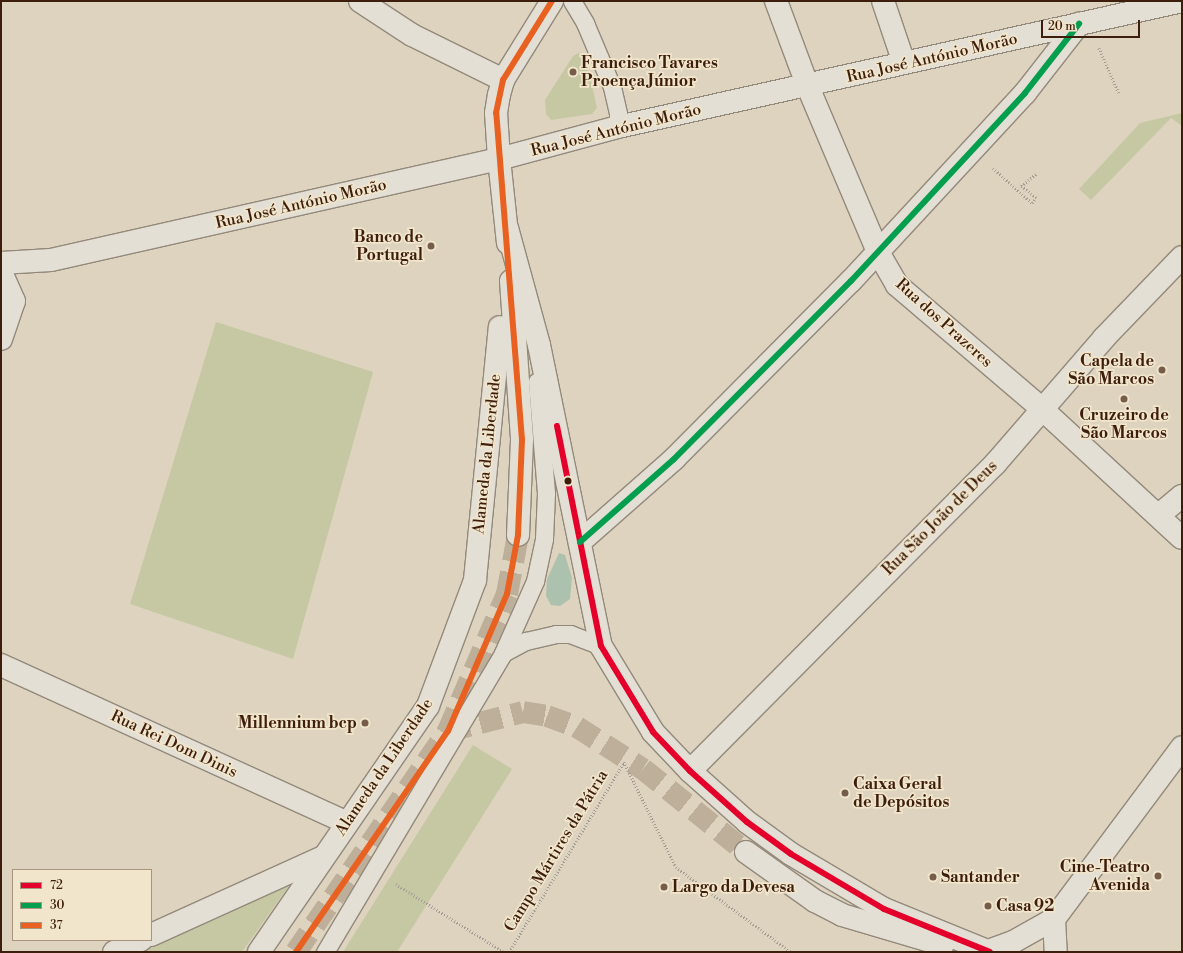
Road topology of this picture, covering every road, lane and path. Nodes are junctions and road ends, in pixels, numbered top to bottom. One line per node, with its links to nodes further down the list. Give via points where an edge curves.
1 (360, 1): 9 (street, via 419,39)
2 (552, 1): 9 (street)
3 (572, 1): 12 (lane, via 585,23 612,87)
4 (776, 1): 10 (street, Rua dos Prazeres)
5 (883, 1): 8 (street)
6 (1182, 1): 7 (street, Rua José António Morão)
7 (1083, 23): 8 (street, Rua José António Morão); 11 (path); 13 (street, via 1025,93)
8 (904, 63): 10 (street, Rua José António Morão)
9 (503, 80): 14 (street, via 496,113)
10 (808, 87): 12 (street, Rua José António Morão); 17 (street, Rua dos Prazeres)
11 (1119, 94)
12 (618, 127): 14 (street, Rua José António Morão)
13 (971, 149): 15 (path, via 1032,203 1036,198 1021,186); 17 (street)
14 (499, 159): 16 (street); 19 (street, Rua José António Morão, via 50,260)
15 (1037, 173)
16 (507, 228): 21 (street); 29 (street, via 539,345)
17 (878, 252): 24 (street, Rua dos Prazeres, via 897,284); 29 (street, via 674,459)
18 (1182, 257): 24 (street, Rua São João de Deus, via 1104,338)
19 (1, 263)
20 (1, 272): 23 (street, via 14,301)
21 (512, 297): 27 (street, via 522,440); 31 (lane, via 530,338 536,368 546,493 544,539 535,581)
22 (500, 327): 35 (street, Alameda da Liberdade, via 475,580 428,706)
23 (1, 339)
24 (1042, 409): 26 (street, Rua dos Prazeres); 34 (street, Rua São João de Deus, via 995,464)
25 (1182, 496): 26 (street)
26 (1159, 515): 28 (street, Rua dos Prazeres)
27 (518, 535)
28 (1182, 538)
29 (580, 542): 30 (street)
30 (601, 646): 31 (lane, via 570,634 556,634 526,641); 34 (street, via 653,732)
31 (503, 653): 38 (lane)
32 (1, 665): 35 (street, Rua Rei Dom Dinis)
33 (1182, 747): 39 (street)
34 (690, 771): 48 (street, via 747,822 833,882 884,909)
35 (347, 823): 37 (street, Alameda da Liberdade)
36 (746, 852): 48 (street, via 815,901 842,915 906,936)
37 (324, 857): 40 (street); 43 (street, Alameda da Liberdade)
38 (374, 870): 44 (lane); 45 (path)
39 (1054, 919): 48 (street, via 1032,933); 49 (street)
40 (152, 935)
41 (139, 941): 42 (street)
42 (114, 952)
43 (258, 952)
44 (325, 952)
45 (504, 952)
46 (509, 952): 47 (path, Campo Mártires da Pátria, via 624,762 676,867)
47 (791, 952)
48 (989, 952)
49 (1056, 952)

